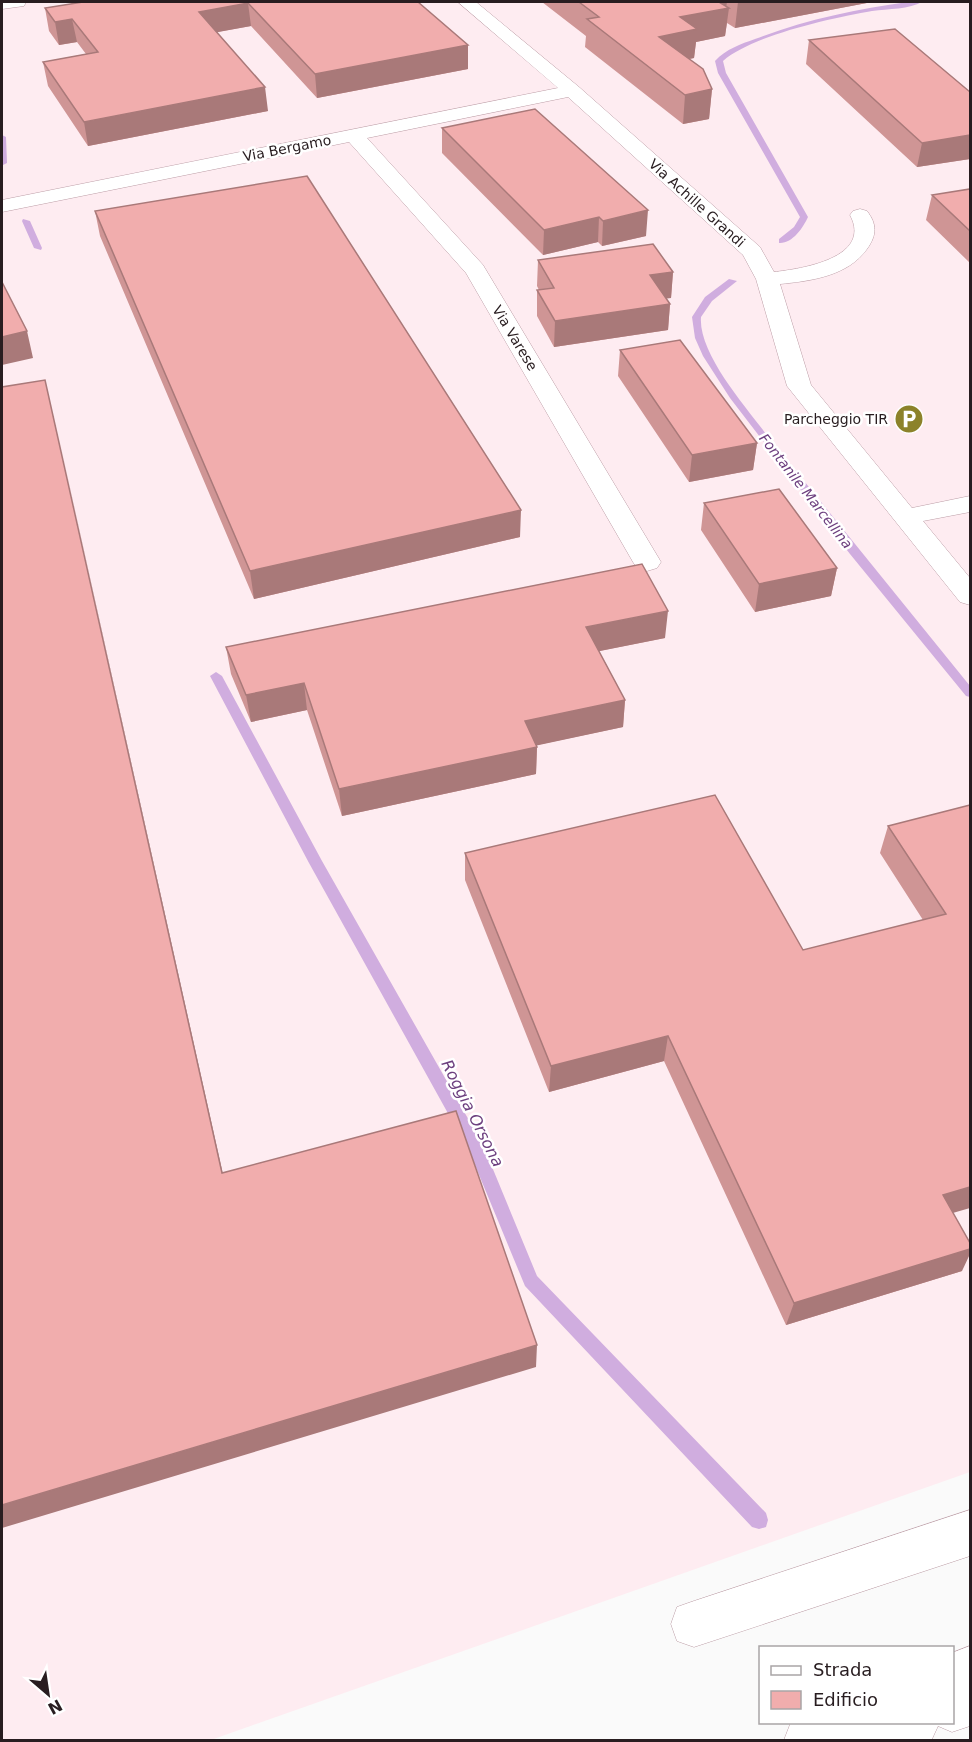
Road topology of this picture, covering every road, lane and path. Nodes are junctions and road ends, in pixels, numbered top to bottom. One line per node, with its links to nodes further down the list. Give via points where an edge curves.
1 (18, 2): 3 (main road)
2 (466, 2): 4 (main road, Via Achille Grandi)
3 (2, 4)
4 (572, 91): 5 (main road, Via Bergamo); 8 (main road, Via Achille Grandi, via 752,252)
5 (353, 135): 6 (main road, Via Bergamo); 11 (main road, Via Varese, via 475,270)
6 (2, 206)
7 (860, 215): 8 (main road, via 863,239 844,260 809,274)
8 (767, 279): 10 (main road, Via Achille Grandi, via 799,386)
9 (970, 504): 10 (main road)
10 (905, 517): 12 (main road, Via Achille Grandi)
11 (647, 562)
12 (970, 596)
13 (970, 1533): 14 (main road)
14 (694, 1624)
15 (970, 1670): 16 (main road)
16 (954, 1677)
17 (970, 1702): 18 (main road)
18 (954, 1707)
19 (845, 1724): 21 (main road)
20 (910, 1724): 22 (main road)
21 (808, 1740)
22 (866, 1740)

